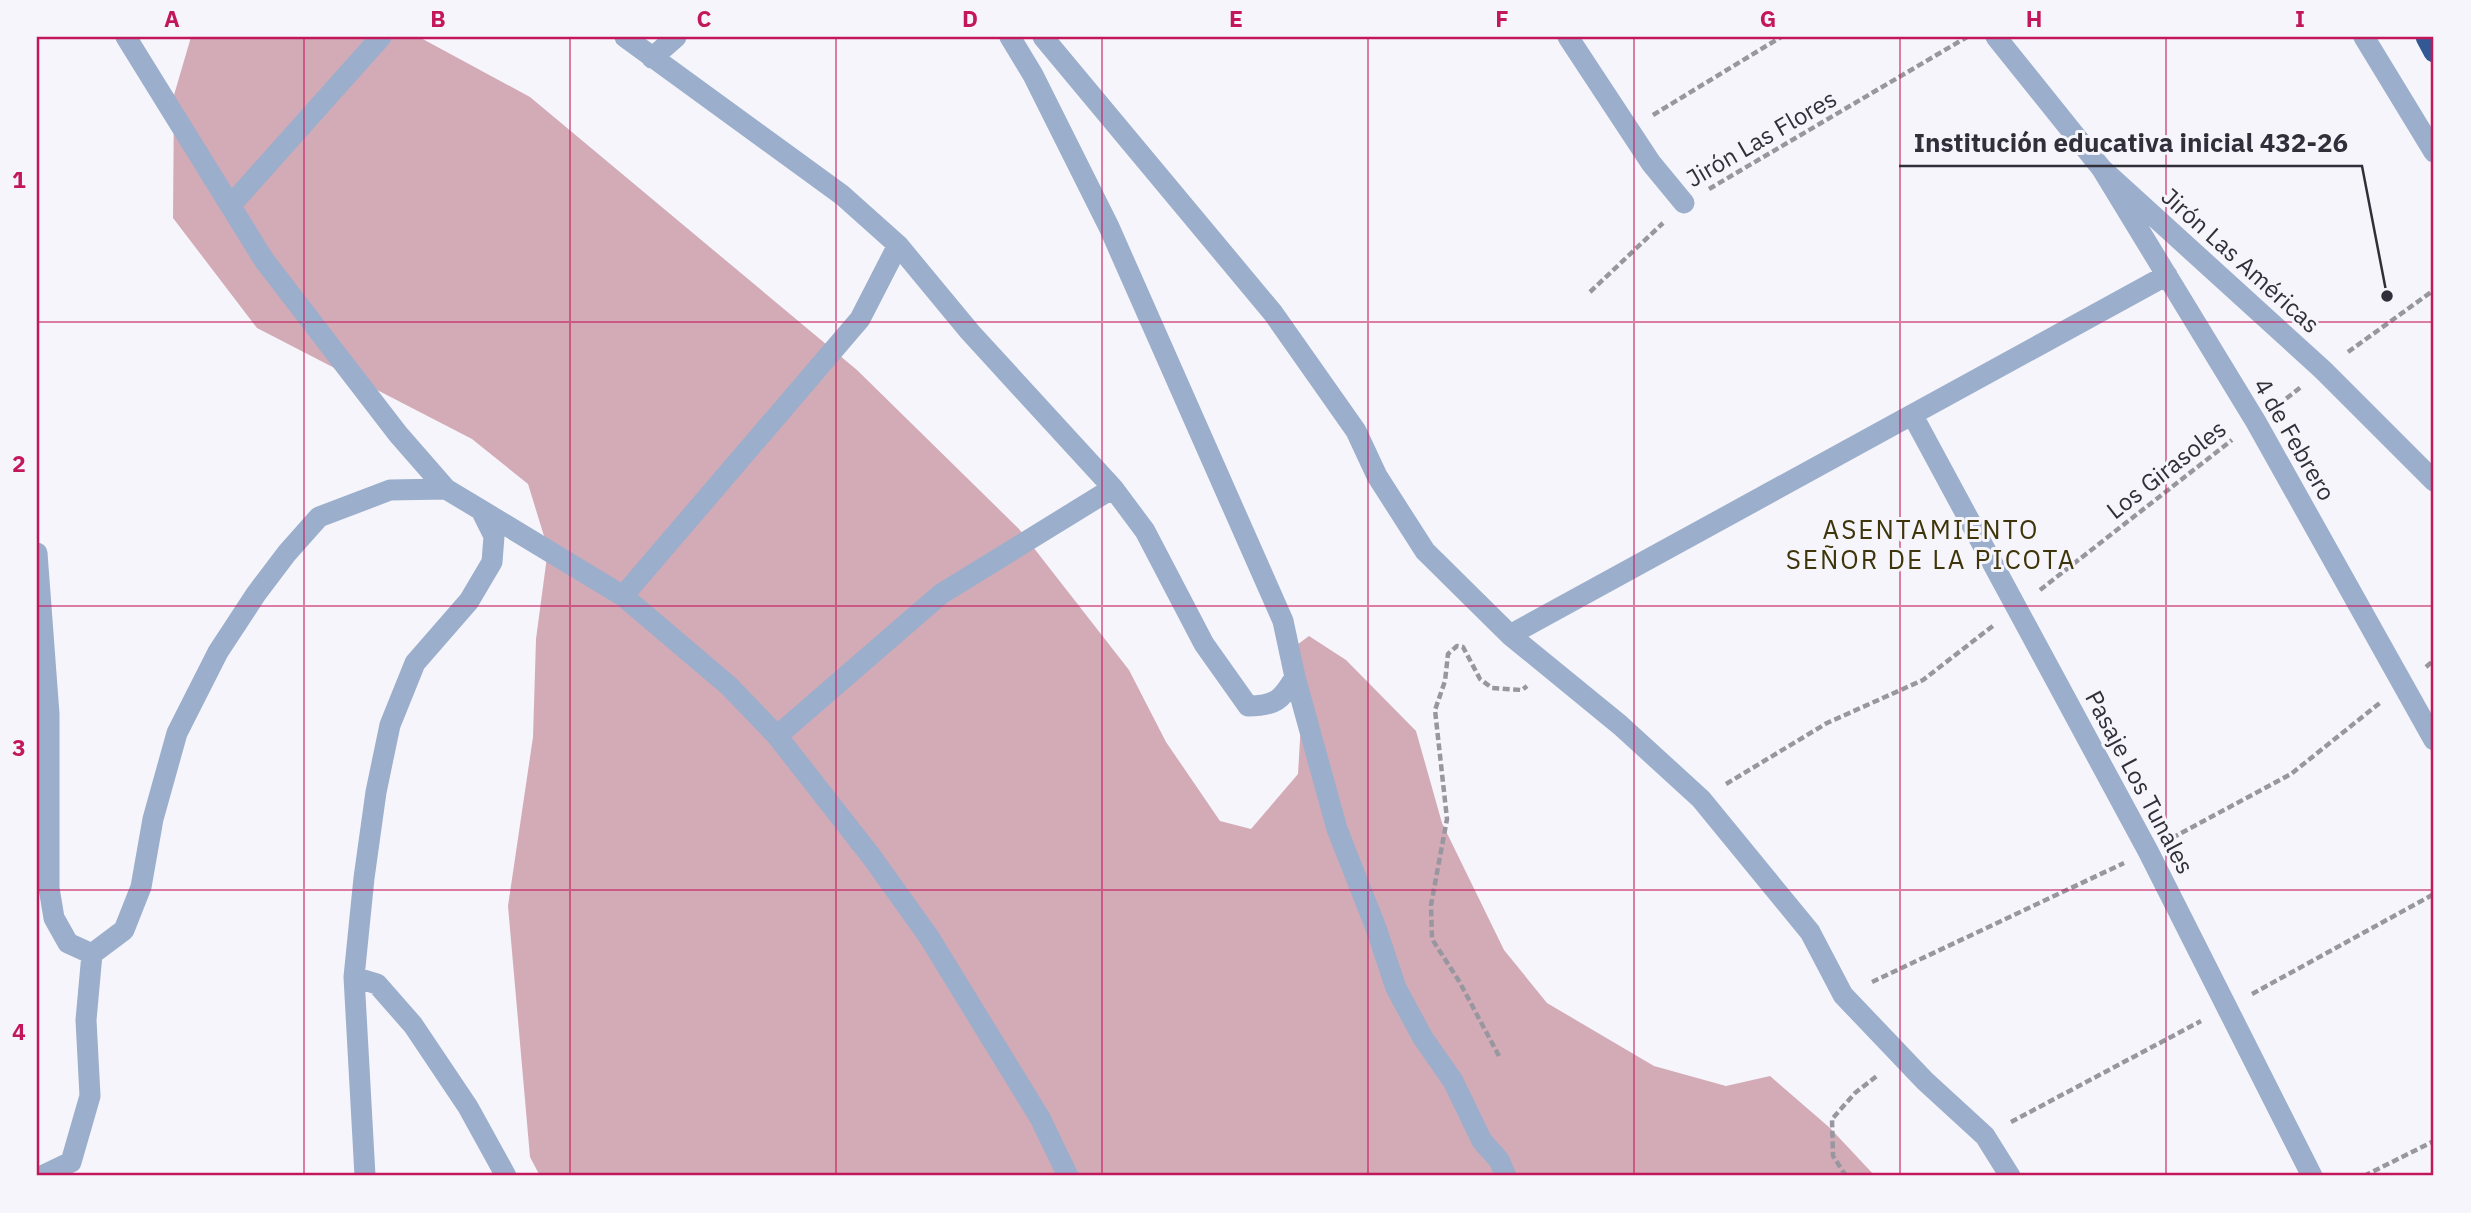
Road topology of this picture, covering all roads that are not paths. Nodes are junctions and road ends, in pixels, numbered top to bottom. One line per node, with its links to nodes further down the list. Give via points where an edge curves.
1 (126, 37): 16 (street)
2 (380, 37): 16 (street)
3 (625, 37): 12 (street)
4 (676, 37): 12 (street)
5 (1010, 37): 27 (street, via 1109,227 1174,372 1283,621)
6 (1043, 37): 26 (street, via 1273,313 1356,431 1377,476 1425,551)
7 (1568, 37): 15 (street, via 1651,163)
8 (1996, 37): 14 (street, Jirón Las Américas)
9 (2364, 37): 13 (street)
10 (2426, 37): 11 (highway)
11 (2434, 52)
12 (652, 58): 17 (street, via 842,195)
13 (2434, 152)
14 (2102, 169): 18 (street, 4 de Febrero); 20 (street, Jirón Las Américas, via 2323,370)
15 (1684, 203)
16 (230, 206): 22 (street, via 264,260)
17 (898, 245): 21 (street, via 970,332); 25 (street, via 860,319)
18 (2167, 275): 19 (street); 29 (street, 4 de Febrero, via 2256,422)
19 (1913, 416): 26 (street); 38 (street, Pasaje Los Tunales, via 2148,851)
20 (2434, 481)
21 (1113, 488): 27 (street, via 1144,531 1204,644 1248,706 1269,706 1287,692); 28 (street, via 941,594)
22 (446, 489): 23 (street); 30 (street, via 390,490 319,517 287,553 218,652 177,733 153,819 141,887 124,930)
23 (481, 510): 25 (street); 31 (street, via 494,536 492,562 468,601 415,663 390,725 376,792)
24 (37, 552): 30 (street, via 49,714 49,888 54,918 68,943)
25 (623, 596): 28 (street, via 729,685)
26 (1510, 635): 37 (street, via 1701,799 1810,932 1843,995 1925,1081 1986,1136)
27 (1295, 677): 36 (street, via 1337,829 1396,988)
28 (777, 736): 35 (street, via 929,937 1040,1118)
29 (2434, 740)
30 (92, 954): 32 (street, via 86,1020 90,1096 71,1161)
31 (354, 977): 33 (street); 34 (street, via 377,984 413,1025 468,1107)
32 (42, 1176)
33 (365, 1176)
34 (506, 1176)
35 (1068, 1176)
36 (1506, 1176)
37 (2010, 1176)
38 (2312, 1176)

